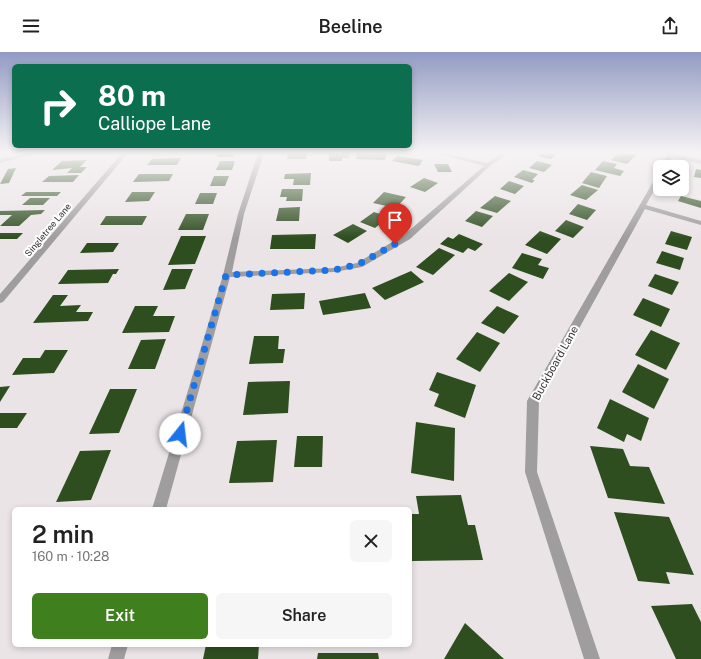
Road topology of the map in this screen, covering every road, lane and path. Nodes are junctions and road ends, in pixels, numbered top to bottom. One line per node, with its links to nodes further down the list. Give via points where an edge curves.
1 (101, 181): 8 (street, Singletree Lane)
2 (252, 181): 7 (street)
3 (470, 181): 7 (street, via 407,237 359,264 334,270)
4 (653, 188): 5 (street, Buckboard Lane)
5 (643, 206): 6 (street); 12 (street, Buckboard Lane, via 533,401 531,472)
6 (701, 223)
7 (226, 275): 9 (street)
8 (0, 300)
9 (160, 507)
10 (119, 647): 11 (street)
11 (116, 659)
12 (592, 659)

